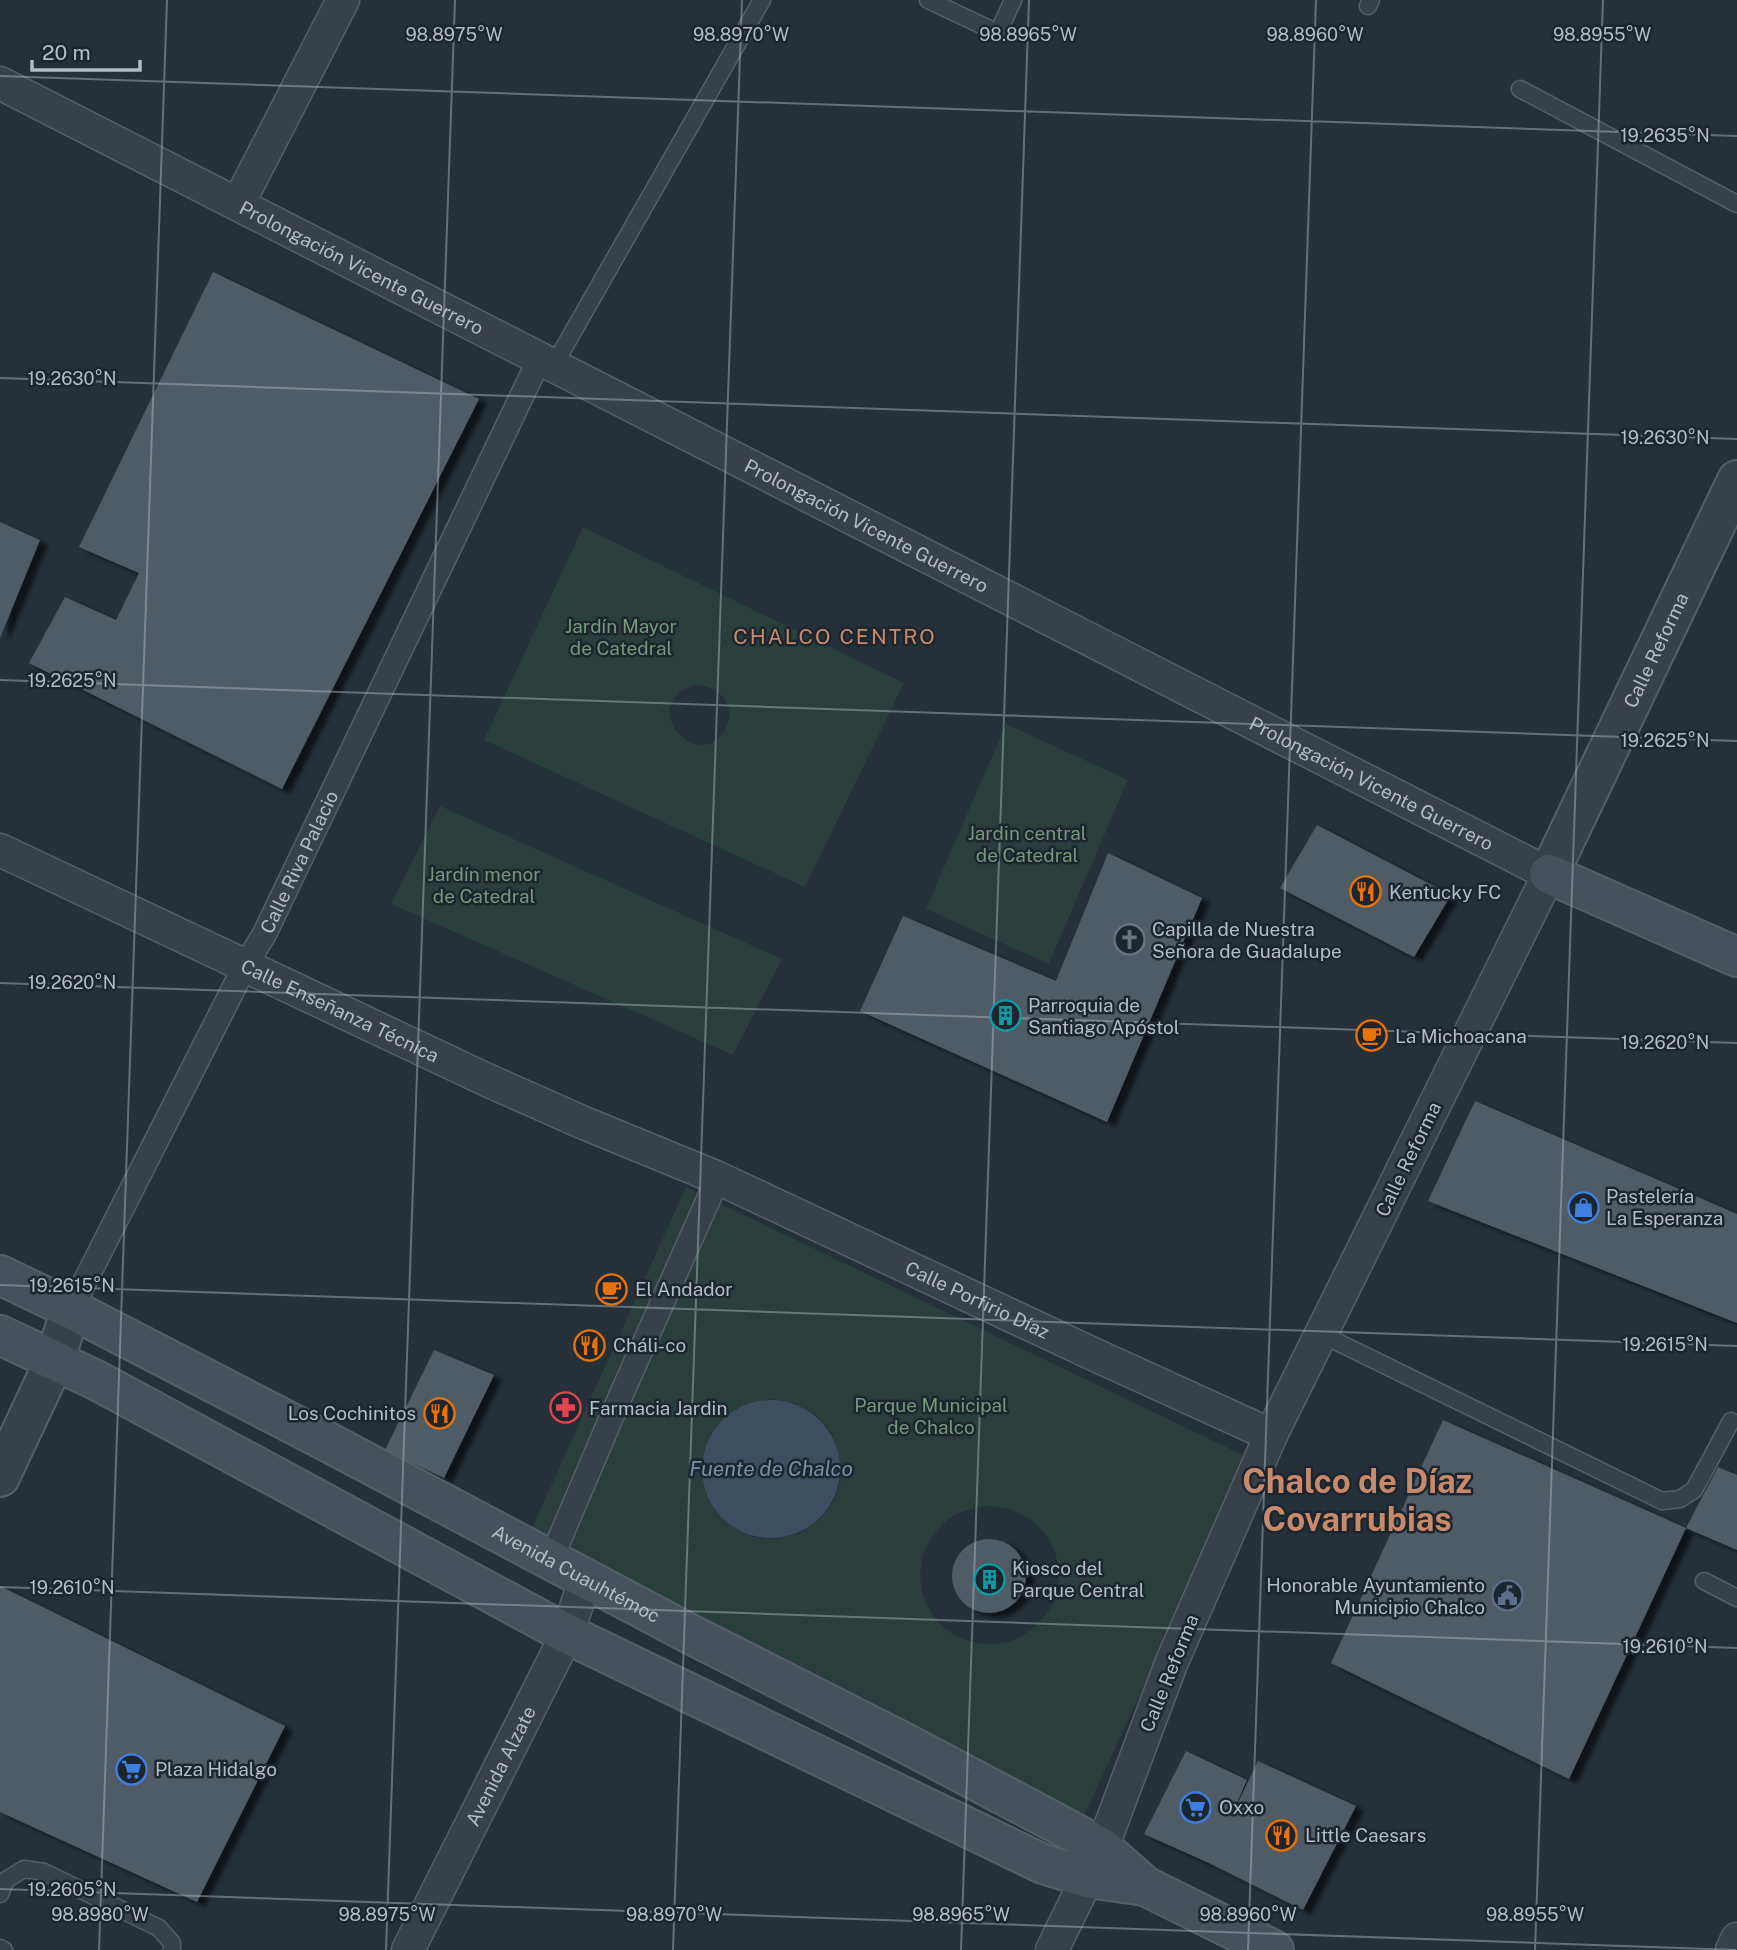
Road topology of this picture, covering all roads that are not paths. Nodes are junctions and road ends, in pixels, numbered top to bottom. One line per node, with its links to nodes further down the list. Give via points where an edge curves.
1 (343, 0): 7 (street)
2 (762, 0): 9 (lane)
3 (928, 0): 4 (lane, via 998,33)
4 (1013, 0)
5 (0, 83): 7 (street, Prolongación Vicente Guerrero)
6 (1520, 89): 8 (lane)
7 (238, 204): 9 (street, Prolongación Vicente Guerrero)
8 (1737, 204)
9 (547, 361): 12 (street, Prolongación Vicente Guerrero); 14 (street, Calle Riva Palacio)
10 (1735, 489): 12 (street, Calle Reforma)
11 (0, 850): 14 (street, Calle Enseñanza Técnica)
12 (1549, 874): 13 (main road, Prolongación Vicente Guerrero); 19 (street, Calle Reforma)
13 (1737, 957)
14 (245, 966): 15 (street, Calle Enseñanza Técnica, via 487,1080); 18 (street, Calle Riva Palacio)
15 (682, 1164): 16 (street, Calle Porfirio Díaz)
16 (718, 1178): 23 (street, Calle Porfirio Díaz); 25 (street)
17 (0, 1275): 18 (main road, Avenida Cuauhtémoc)
18 (71, 1309): 21 (street, Calle Riva Palacio); 25 (main road, Avenida Cuauhtémoc)
19 (1321, 1334): 22 (lane, via 1662,1501 1679,1499 1694,1490); 23 (street, Calle Reforma)
20 (0, 1335): 21 (main road, Avenida Cuauhtémoc)
21 (54, 1362): 24 (street, Calle Riva Palacio); 29 (main road, Avenida Cuauhtémoc, via 96,1380)
22 (1735, 1419)
23 (1271, 1435): 30 (street, Calle Reforma, via 1171,1664)
24 (0, 1478)
25 (551, 1559): 26 (main road, Avenida Cuauhtémoc)
26 (586, 1578): 29 (street, Avenida Alzate); 30 (main road, Avenida Cuauhtémoc, via 904,1742)
27 (1704, 1581): 28 (lane)
28 (1737, 1598)
29 (567, 1633): 30 (main road, Avenida Cuauhtémoc, via 1043,1864); 34 (street, Avenida Alzate)
30 (1095, 1863): 35 (street, Calle Reforma); 36 (main road, Avenida Cuauhtémoc)
31 (0, 1894): 33 (lane, via 6,1880 24,1869 44,1872 159,1928 172,1943)
32 (1737, 1939): 37 (street)
33 (172, 1950)
34 (408, 1950)
35 (1052, 1950)
36 (1274, 1950)
37 (1732, 1950)

